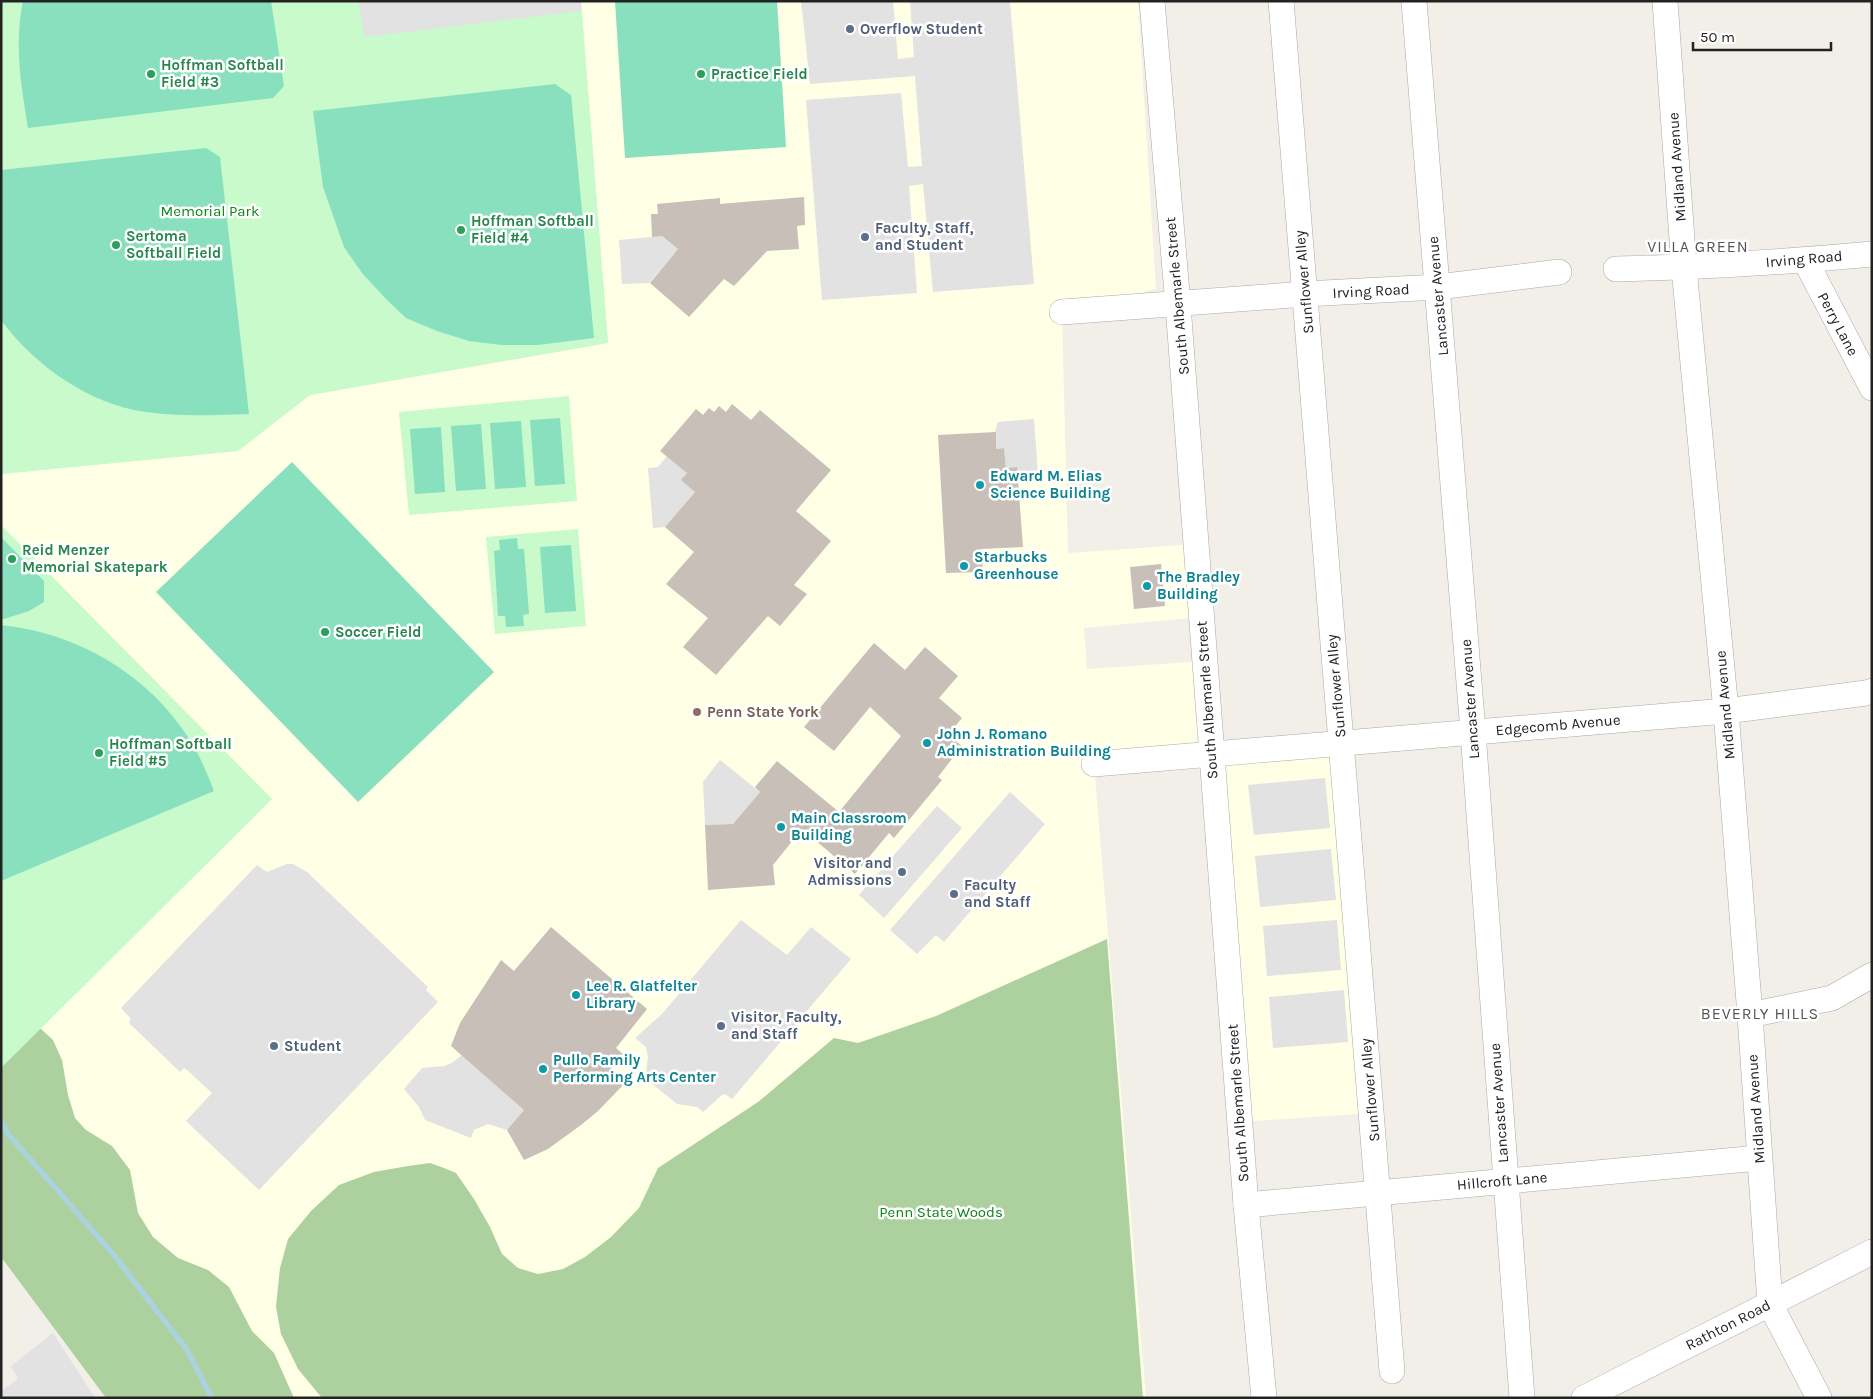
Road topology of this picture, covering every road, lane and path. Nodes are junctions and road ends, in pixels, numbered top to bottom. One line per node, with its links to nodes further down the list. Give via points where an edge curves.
1 (1152, 1): 12 (street, South Albemarle Street)
2 (1281, 1): 11 (street, Sunflower Alley)
3 (1414, 1): 10 (street, Lancaster Avenue)
4 (1665, 1): 7 (street, Midland Avenue)
5 (1872, 254): 6 (street, Irving Road)
6 (1805, 260): 7 (street, Irving Road); 14 (street, Perry Lane)
7 (1684, 268): 8 (street, Irving Road); 16 (street, Midland Avenue)
8 (1616, 270)
9 (1559, 272): 10 (street, Irving Road)
10 (1438, 288): 11 (street, Irving Road); 17 (street, Lancaster Avenue)
11 (1305, 294): 12 (street, Irving Road); 18 (street, Sunflower Alley)
12 (1178, 304): 13 (street, Irving Road); 19 (street, South Albemarle Street)
13 (1062, 312)
14 (1872, 388)
15 (1872, 691): 16 (street, Edgecomb Avenue)
16 (1726, 711): 17 (street, Edgecomb Avenue); 22 (street, Midland Avenue)
17 (1473, 732): 18 (street, Edgecomb Avenue); 24 (street, Lancaster Avenue)
18 (1341, 744): 19 (street, Edgecomb Avenue); 25 (street, Sunflower Alley)
19 (1211, 755): 20 (street, Edgecomb Avenue); 26 (street, South Albemarle Street)
20 (1094, 764)
21 (1872, 975): 22 (street, via 1832,998)
22 (1750, 1015): 23 (street, Midland Avenue)
23 (1759, 1158): 24 (street, Hillcroft Lane); 28 (street, Midland Avenue)
24 (1505, 1181): 25 (street, Hillcroft Lane); 31 (street, Lancaster Avenue)
25 (1378, 1193): 26 (street, Hillcroft Lane); 29 (street, Sunflower Alley)
26 (1246, 1205): 30 (street, South Albemarle Street)
27 (1872, 1252): 28 (street, Rathton Road)
28 (1770, 1304): 32 (street, Rathton Road); 33 (street, Midland Avenue)
29 (1392, 1371)
30 (1264, 1398)
31 (1522, 1398)
32 (1584, 1398)
33 (1819, 1398)

